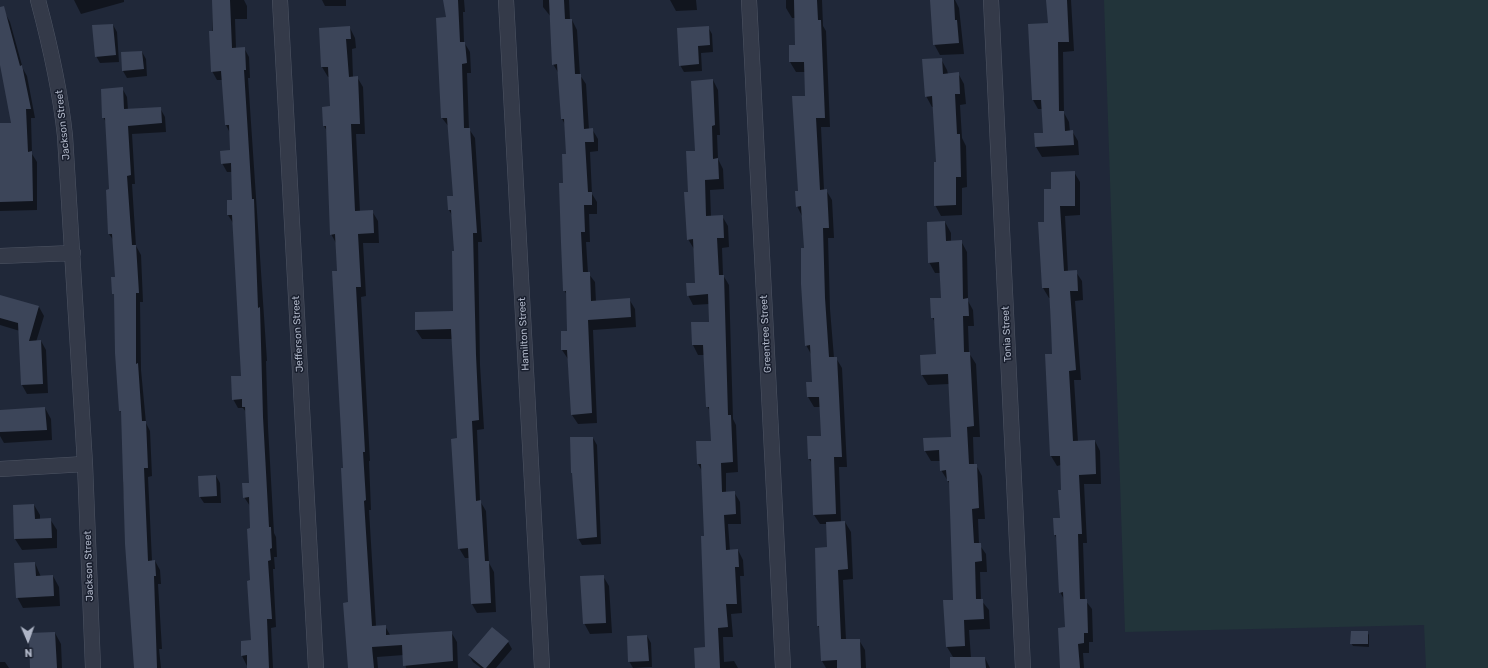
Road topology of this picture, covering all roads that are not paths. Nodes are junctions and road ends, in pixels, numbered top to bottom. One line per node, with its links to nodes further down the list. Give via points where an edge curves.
1 (38, 0): 6 (street, Jackson Street, via 60,89)
2 (280, 0): 11 (street, Jefferson Street)
3 (506, 0): 12 (street, Hamilton Street)
4 (749, 0): 13 (street, Greentree Street)
5 (991, 0): 14 (street, Tonia Street)
6 (73, 253): 7 (street); 8 (street, Jackson Street)
7 (0, 256)
8 (85, 464): 9 (street); 10 (street, Jackson Street)
9 (0, 469)
10 (93, 668)
11 (316, 668)
12 (542, 668)
13 (783, 668)
14 (1023, 668)

